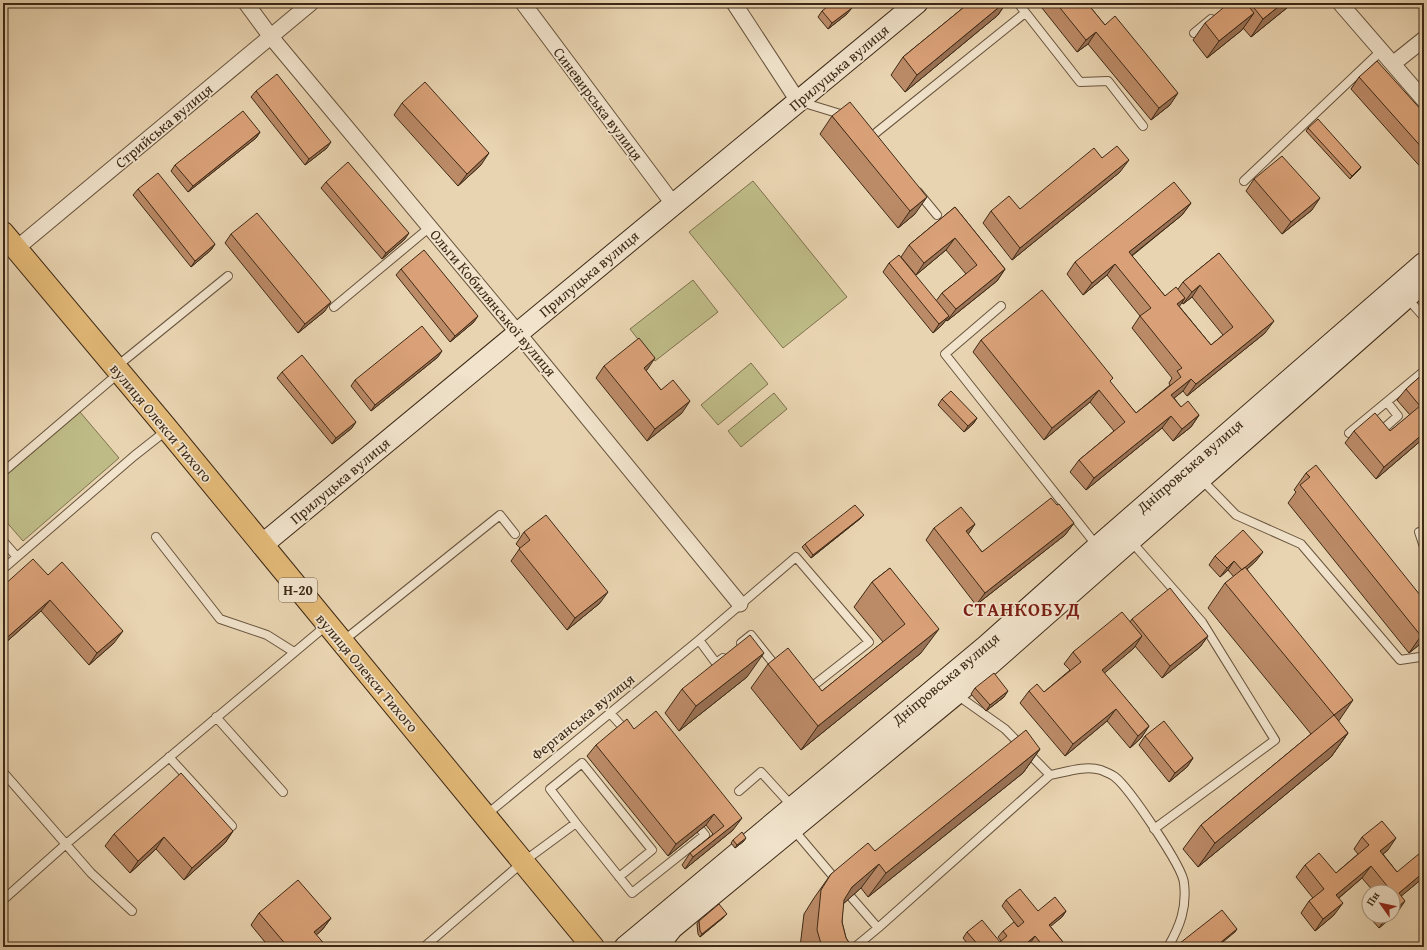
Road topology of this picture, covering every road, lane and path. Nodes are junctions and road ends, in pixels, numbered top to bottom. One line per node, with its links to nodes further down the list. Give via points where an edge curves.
1 (246, 3): 11 (street, Ольги Кобилянської вулиця)
2 (310, 3): 11 (street, Стрийська вулиця)
3 (523, 3): 22 (street, Синевирська вулиця)
4 (734, 3): 16 (street)
5 (917, 3): 16 (street, Прилуцька вулиця)
6 (1018, 3): 8 (lane)
7 (1340, 3): 13 (street)
8 (1025, 13): 18 (lane, via 1080,82 1108,81); 19 (lane)
9 (1218, 13): 10 (lane)
10 (1194, 33)
11 (271, 37): 24 (street, Ольги Кобилянської вулиця); 25 (street, Стрийська вулиця)
12 (1424, 39): 14 (street)
13 (1381, 51): 15 (street); 20 (lane)
14 (1394, 63)
15 (1424, 100)
16 (798, 101): 17 (lane); 22 (street, Прилуцька вулиця)
17 (858, 118)
18 (1143, 126)
19 (873, 136)
20 (1244, 181)
21 (912, 185): 23 (lane)
22 (674, 205): 33 (street, Прилуцька вулиця)
23 (937, 215)
24 (430, 228): 31 (lane); 33 (street, Ольги Кобилянської вулиця)
25 (10, 240): 34 (main road, вулиця Олекси Тихого / Н-20)
26 (1424, 263): 29 (street, Дніпровська вулиця)
27 (228, 276): 34 (lane)
28 (1424, 282): 29 (street, Дніпровська вулиця)
29 (1402, 292): 32 (lane); 41 (street, Дніпровська вулиця)
30 (1001, 306): 49 (lane, via 945,354)
31 (334, 307)
32 (1424, 317)
33 (518, 333): 47 (street, Прилуцька вулиця); 52 (street, Ольги Кобилянської вулиця)
34 (118, 370): 38 (main road, вулиця Олекси Тихого / Н-20); 40 (lane)
35 (1424, 371): 36 (lane)
36 (1387, 402): 37 (lane); 37 (lane, via 1398,416 1382,430)
37 (1370, 416): 39 (lane)
38 (167, 429): 47 (main road, вулиця Олекси Тихого / Н-20); 50 (lane)
39 (1349, 433)
40 (3, 472)
41 (1195, 472): 44 (street, Дніпровська вулиця); 57 (lane, via 1236,515 1301,544 1400,660)
42 (1422, 533): 48 (lane)
43 (515, 534): 55 (lane, via 500,515)
44 (1125, 534): 49 (street, Дніпровська вулиця); 73 (lane, via 1202,622 1275,740)
45 (156, 537): 56 (lane, via 220,619 267,635)
46 (3, 541): 50 (lane)
47 (262, 545): 53 (main road, вулиця Олекси Тихого / Н-20)
48 (1424, 547)
49 (1103, 553): 59 (street, Дніпровська вулиця, via 986,646)
50 (17, 557): 51 (lane)
51 (3, 569)
52 (740, 604): 54 (lane, Ферганська вулиця); 60 (lane, Ферганська вулиця, via 796,557 869,642)
53 (327, 625): 55 (main road, вулиця Олекси Тихого / Н-20); 56 (lane)
54 (699, 640): 58 (lane, via 716,663 750,635); 61 (lane, Ферганська вулиця)
55 (341, 643): 69 (main road, вулиця Олекси Тихого / Н-20)
56 (294, 652): 62 (lane)
57 (1424, 654)
58 (785, 678)
59 (951, 687): 66 (lane, via 1005,728); 70 (street, Дніпровська вулиця)
60 (800, 696)
61 (610, 713): 63 (lane); 69 (lane, Ферганська вулиця)
62 (216, 717): 64 (lane); 68 (lane)
63 (631, 736)
64 (169, 757): 72 (lane); 75 (lane)
65 (3, 772): 75 (lane)
66 (1050, 775): 73 (lane, via 1084,768 1101,770 1114,777 1127,791); 80 (lane)
67 (739, 791): 70 (lane, via 761,772)
68 (283, 792)
69 (485, 816): 76 (main road, вулиця Олекси Тихого / Н-20)
70 (789, 817): 80 (lane); 83 (street, Дніпровська вулиця); 84 (street, Дніпровська вулиця, via 672,928)
71 (576, 823): 76 (lane); 77 (lane); 77 (lane, via 550,789 582,763 652,850)
72 (232, 826)
73 (1154, 829): 86 (lane, via 1179,868 1184,882 1185,905 1178,929)
74 (701, 830): 77 (lane, via 705,835 632,893)
75 (66, 844): 78 (lane); 79 (lane, via 91,873)
76 (523, 862): 81 (lane); 82 (main road, вулиця Олекси Тихого / Н-20)
77 (619, 877)
78 (3, 900)
79 (132, 911)
80 (878, 928): 85 (lane)
81 (424, 947)
82 (593, 947)
83 (625, 947)
84 (657, 947)
85 (855, 947)
86 (1168, 947)

